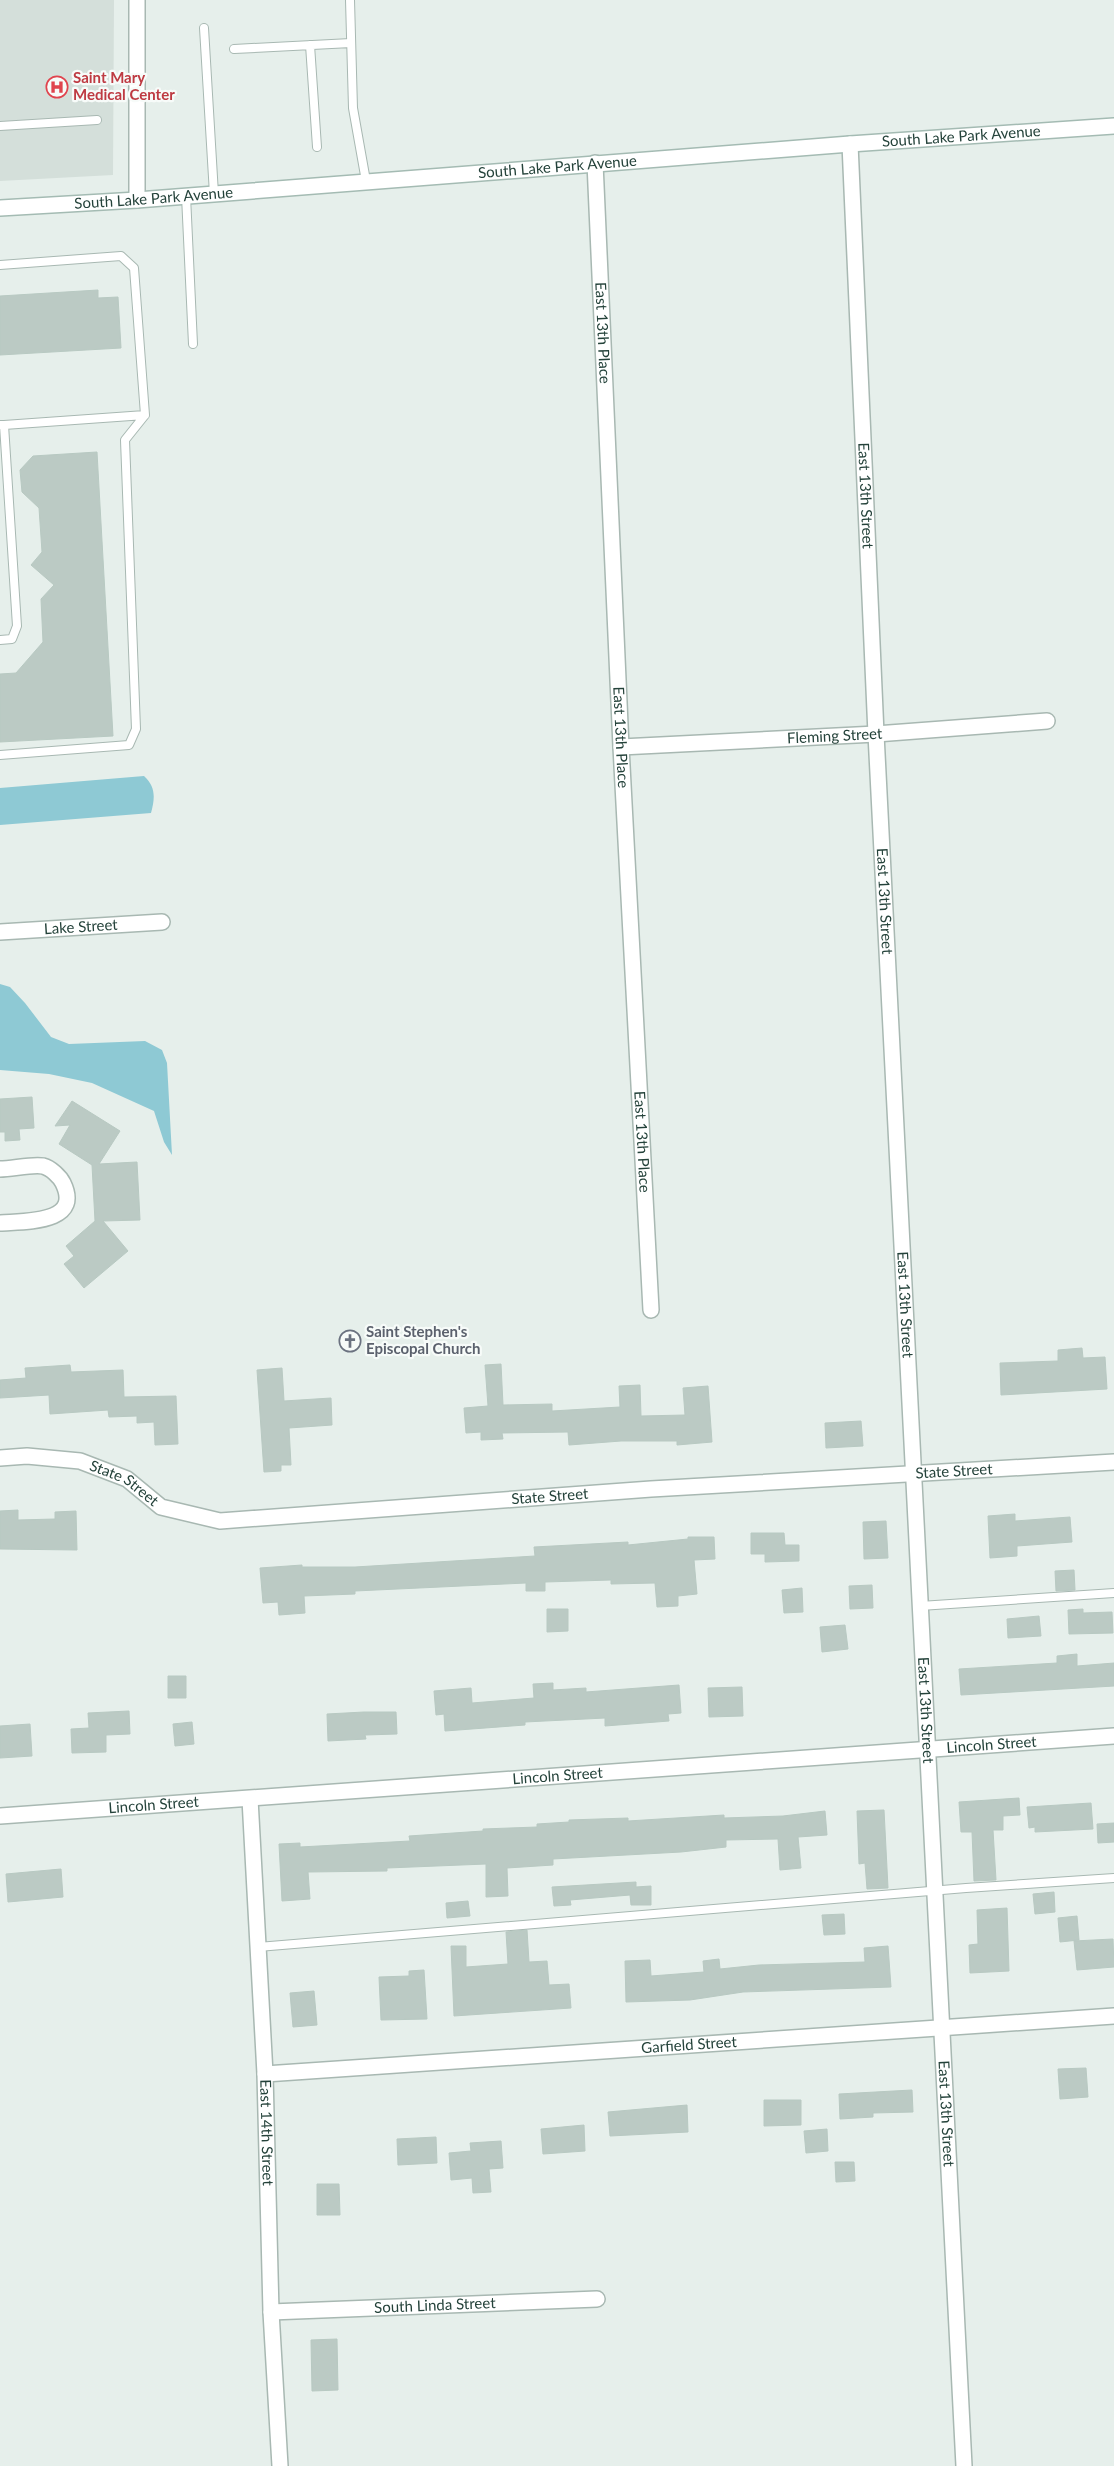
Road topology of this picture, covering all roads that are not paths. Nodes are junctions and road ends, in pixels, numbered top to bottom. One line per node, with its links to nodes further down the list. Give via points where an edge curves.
1 (137, 0): 16 (street)
2 (350, 0): 4 (lane)
3 (204, 28): 14 (lane)
4 (351, 43): 5 (lane); 13 (lane, via 353,108)
5 (310, 46): 6 (lane); 11 (lane)
6 (234, 49)
7 (97, 120): 8 (lane)
8 (0, 126)
9 (1114, 126): 10 (street, South Lake Park Avenue)
10 (850, 144): 12 (street, South Lake Park Avenue); 24 (street, East 13th Street)
11 (317, 147)
12 (595, 163): 13 (street, South Lake Park Avenue); 25 (street, East 13th Place)
13 (366, 182): 14 (street, South Lake Park Avenue)
14 (214, 194): 15 (street, South Lake Park Avenue)
15 (186, 196): 16 (street, South Lake Park Avenue); 19 (lane)
16 (136, 200): 17 (street, South Lake Park Avenue)
17 (0, 208)
18 (0, 265): 20 (lane, via 121,256 134,268)
19 (193, 344)
20 (145, 415): 21 (lane); 26 (lane, via 125,440 136,729 129,745)
21 (2, 425): 22 (lane, via 17,626 12,638)
22 (0, 640)
23 (1047, 720): 24 (street, Fleming Street)
24 (876, 734): 25 (street, Fleming Street); 34 (street, East 13th Street)
25 (621, 747): 31 (street, East 13th Place)
26 (0, 755)
27 (162, 922): 28 (street, Lake Street)
28 (0, 932)
29 (0, 1169): 30 (street, via 44,1166 60,1177 68,1193 65,1207 44,1221)
30 (0, 1222)
31 (651, 1310)
32 (0, 1458): 34 (street, State Street, via 27,1456 80,1461 127,1479 161,1507 220,1521 651,1489)
33 (1114, 1462): 34 (street, State Street)
34 (914, 1474): 36 (street, East 13th Street)
35 (1114, 1593): 36 (lane)
36 (920, 1606): 38 (street, East 13th Street)
37 (1114, 1736): 38 (street, Lincoln Street)
38 (928, 1750): 39 (street, Lincoln Street); 42 (street, East 13th Street)
39 (250, 1799): 40 (street, Lincoln Street); 43 (street, East 14th Street)
40 (0, 1816)
41 (1114, 1878): 42 (lane)
42 (935, 1891): 43 (lane); 45 (street, East 13th Street)
43 (258, 1947): 46 (street, East 14th Street)
44 (1114, 2016): 45 (street, Garfield Street)
45 (942, 2026): 46 (street, Garfield Street); 50 (street, East 13th Street)
46 (265, 2074): 48 (street, East 14th Street)
47 (597, 2299): 48 (street, South Linda Street)
48 (272, 2312): 49 (street, East 14th Street)
49 (280, 2466)
50 (964, 2466)

